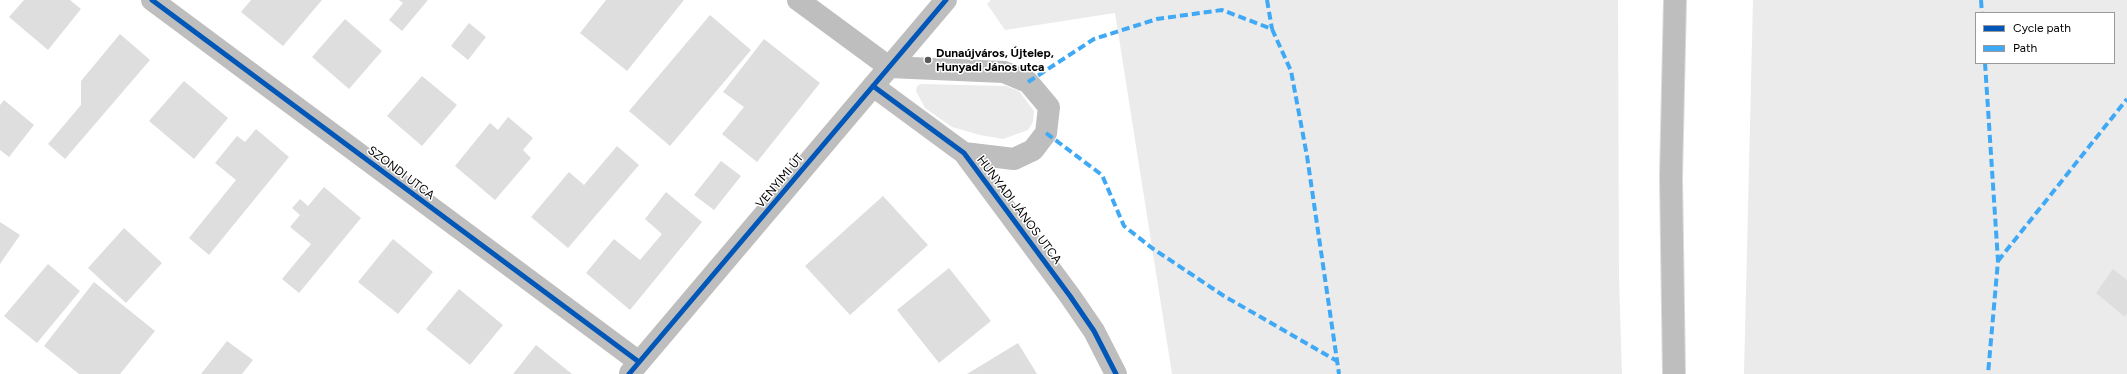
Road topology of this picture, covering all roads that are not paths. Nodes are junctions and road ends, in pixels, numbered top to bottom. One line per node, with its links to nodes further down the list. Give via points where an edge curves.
1 (152, 0): 8 (street, SZONDI UTCA)
2 (798, 0): 5 (street)
3 (946, 0): 5 (street, VENYIMI ÚT)
4 (1676, 0): 10 (street, via 1671,177)
5 (889, 67): 6 (street, VENYIMI ÚT); 7 (street, via 1004,72 1028,82 1049,107 1046,133 1033,150 1014,159)
6 (873, 86): 7 (street, HUNYADI JÁNOS UTCA); 8 (street, VENYIMI ÚT)
7 (964, 153): 9 (street, HUNYADI JÁNOS UTCA, via 1070,296 1094,331)
8 (634, 368)
9 (1116, 374)
10 (1674, 374)

